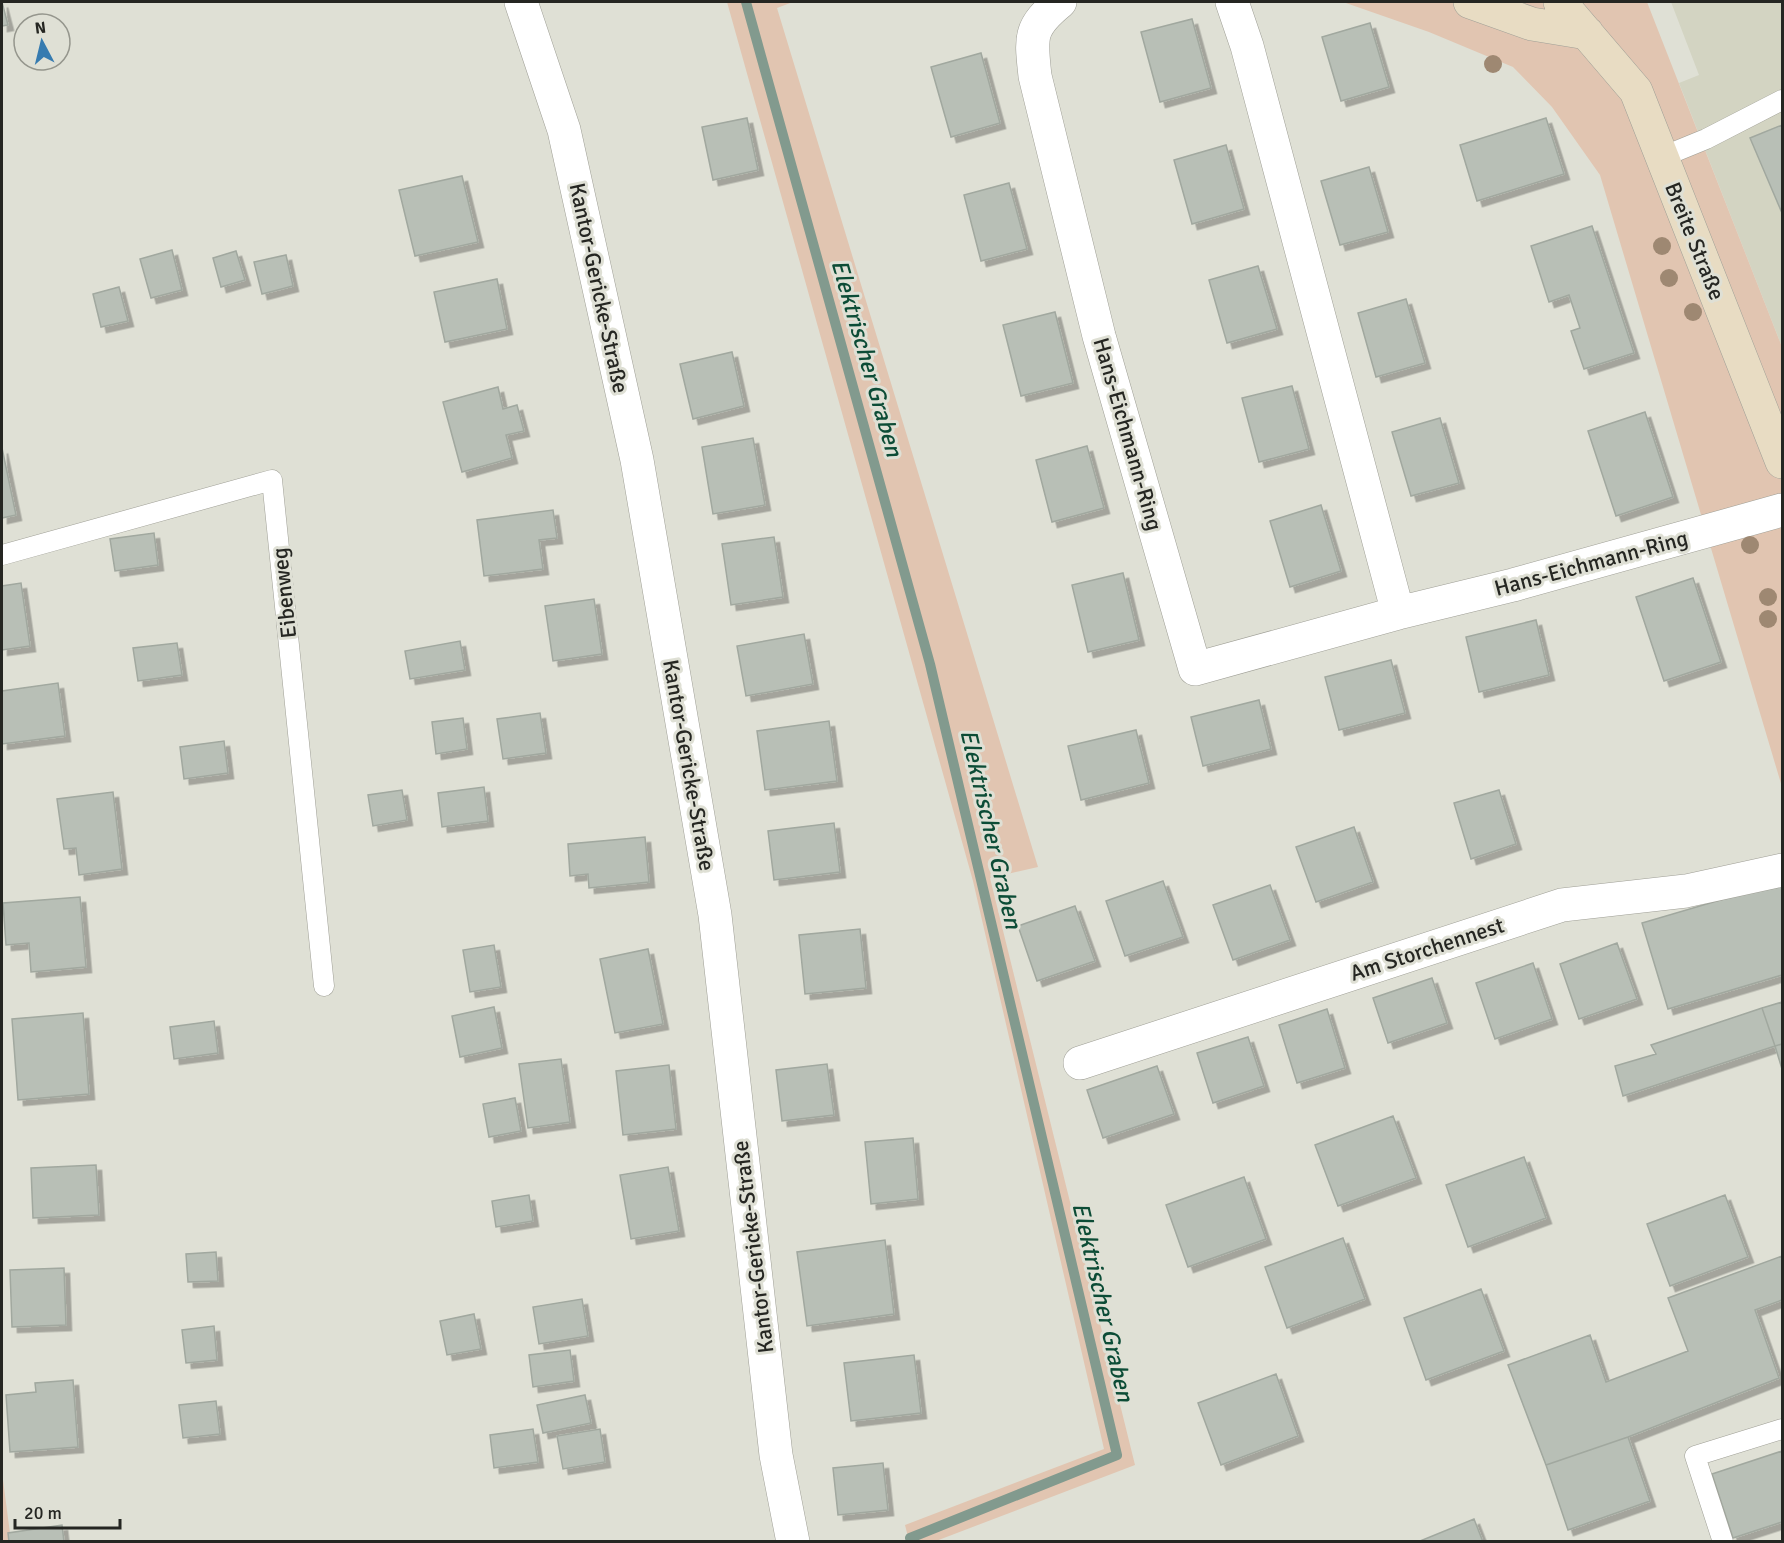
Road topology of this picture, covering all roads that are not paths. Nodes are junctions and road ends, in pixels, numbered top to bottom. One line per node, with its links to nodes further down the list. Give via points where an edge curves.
1 (521, 2): 17 (street, Kantor-Gericke-Straße, via 564,129 637,460 715,915 776,1455)
2 (1060, 2): 12 (street, Hans-Eichmann-Ring, via 1043,15 1031,38 1035,76 1099,336 1196,669)
3 (1232, 2): 12 (street)
4 (1470, 2): 6 (main road, via 1532,24)
5 (1560, 2): 6 (main road, Breite Straße)
6 (1587, 33): 8 (main road, Breite Straße, via 1636,91)
7 (1782, 99): 8 (lane)
8 (1662, 157): 9 (main road, Breite Straße)
9 (1782, 462)
10 (1782, 510): 12 (street, Hans-Eichmann-Ring)
11 (2, 555): 14 (lane, Eibenweg, via 272,480)
12 (1398, 613)
13 (1782, 870): 15 (street, Am Storchennest, via 1686,891 1562,905)
14 (324, 986)
15 (1080, 1063)
16 (1782, 1429): 18 (lane, via 1695,1456)
17 (793, 1542)
18 (1723, 1542)

